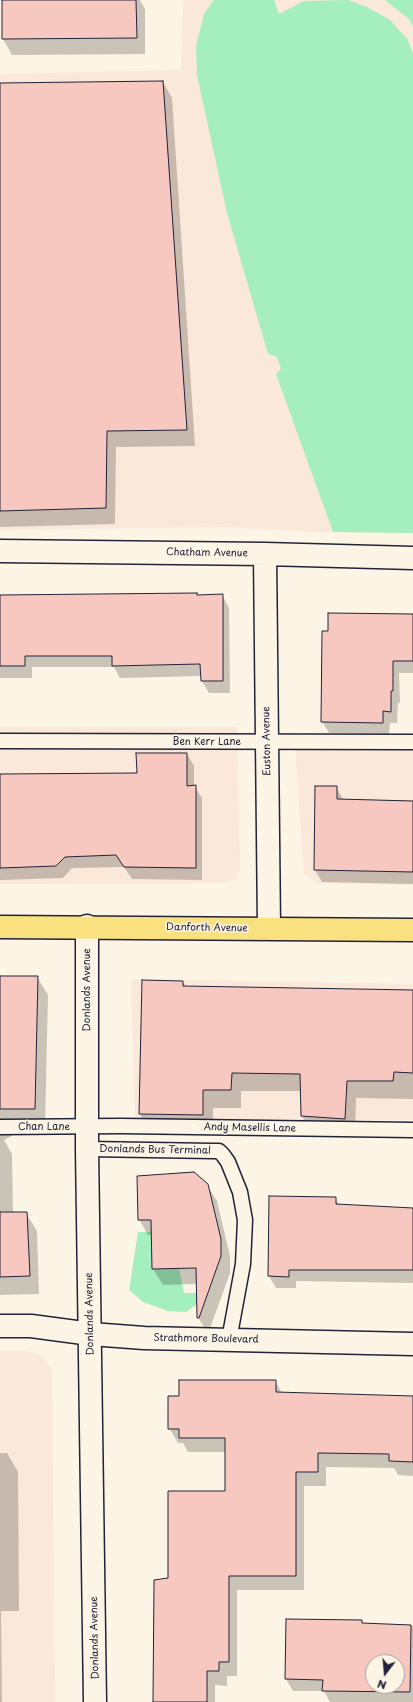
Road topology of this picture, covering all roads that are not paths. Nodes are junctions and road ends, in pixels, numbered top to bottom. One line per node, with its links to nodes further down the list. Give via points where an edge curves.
1 (0, 551): 2 (street, Chatham Avenue)
2 (265, 554): 3 (street, Chatham Avenue); 5 (street, Euston Avenue)
3 (413, 558)
4 (0, 741): 5 (lane, Ben Kerr Lane)
5 (267, 742): 6 (lane, Ben Kerr Lane); 9 (street, Euston Avenue)
6 (413, 742)
7 (87, 926): 8 (main road, Danforth Avenue); 9 (main road, Danforth Avenue); 12 (street, Donlands Avenue)
8 (0, 927)
9 (269, 928): 10 (main road, Danforth Avenue)
10 (413, 930)
11 (0, 1128): 12 (lane, Chan Lane)
12 (88, 1128): 13 (lane, Andy Masellis Lane, via 121,1126); 14 (street, Donlands Avenue)
13 (413, 1130)
14 (87, 1149): 16 (street, Donlands Avenue); 17 (lane, Donlands Bus Terminal, via 218,1151 223,1155 240,1192 245,1220 243,1264)
15 (0, 1326): 16 (street, Strathmore Boulevard, via 31,1326)
16 (91, 1334): 17 (street, Strathmore Boulevard); 19 (street, Donlands Avenue)
17 (229, 1340): 18 (street, Strathmore Boulevard)
18 (413, 1344)
19 (96, 1702)

